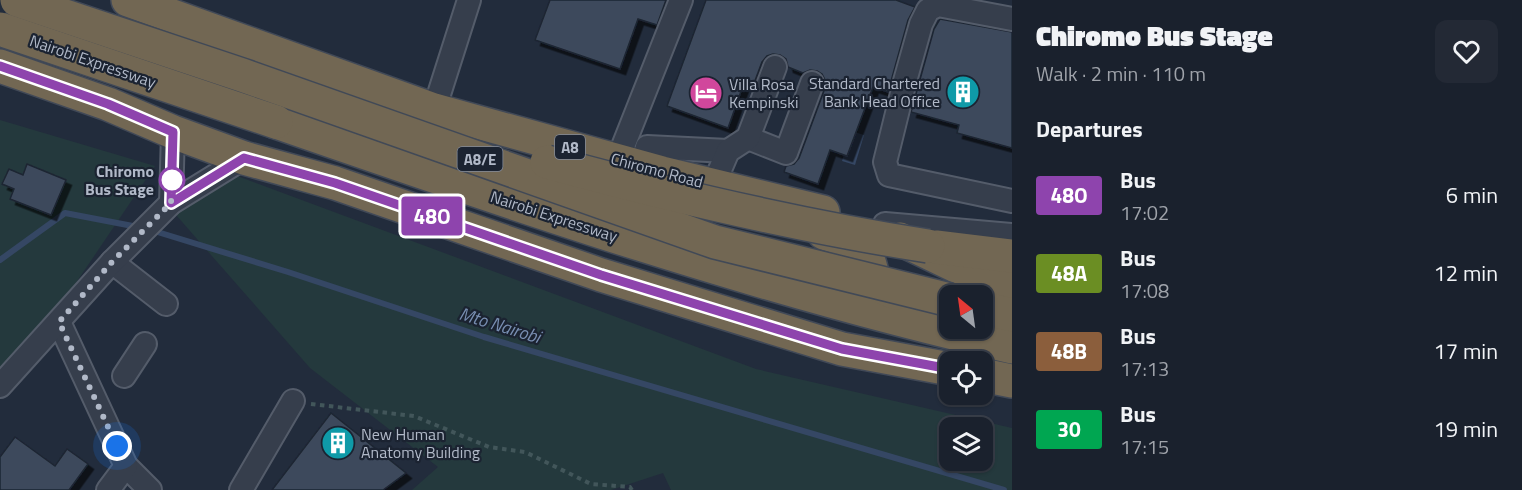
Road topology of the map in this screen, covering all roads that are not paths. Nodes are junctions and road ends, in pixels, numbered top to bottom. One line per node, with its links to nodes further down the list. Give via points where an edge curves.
1 (17, 0): 9 (highway, Nairobi Expressway / A8/E, bridge)
2 (128, 0): 11 (highway, Chiromo Road / A8)
3 (469, 0): 11 (street)
4 (681, 0): 16 (street)
5 (1012, 19): 18 (street, via 938,5 928,10 904,81 885,162 890,175)
6 (0, 29): 34 (highway, Nairobi Expressway / A8/E, bridge, via 484,194 698,262 909,324)
7 (0, 66): 12 (highway)
8 (775, 67): 13 (street)
9 (242, 75): 22 (highway, bridge, via 626,183 848,233); 25 (highway, Nairobi Expressway / A8/E, bridge, via 715,242)
10 (812, 83): 13 (street, via 786,153)
11 (434, 110): 16 (highway, Chiromo Road / A8)
12 (173, 132): 15 (highway); 19 (street)
13 (748, 138): 14 (street)
14 (728, 151): 16 (street, via 647,147); 17 (street)
15 (244, 158): 19 (street); 35 (highway, via 335,183 601,275 842,349)
16 (641, 166): 17 (highway, Chiromo Road / A8); 27 (highway, via 724,201 857,245 865,253 881,289)
17 (713, 186): 20 (highway, Chiromo Road / A8)
18 (1012, 201)
19 (167, 207): 23 (street)
20 (866, 223): 21 (street); 24 (highway, Chiromo Road / A8, via 987,281)
21 (1012, 236)
22 (1012, 256)
23 (112, 262): 26 (street); 30 (street)
24 (1012, 287)
25 (939, 297)
26 (166, 304)
27 (939, 306)
28 (993, 311): 29 (highway)
29 (1012, 315)
30 (59, 322): 39 (street); 41 (street)
31 (993, 322): 32 (highway)
32 (1012, 328)
33 (145, 344): 36 (street)
34 (1012, 347)
35 (939, 367)
36 (124, 376)
37 (993, 377): 38 (highway)
38 (1012, 381)
39 (0, 386)
40 (293, 401): 44 (street)
41 (126, 466): 42 (street); 43 (street)
42 (108, 490)
43 (150, 490)
44 (241, 490)

